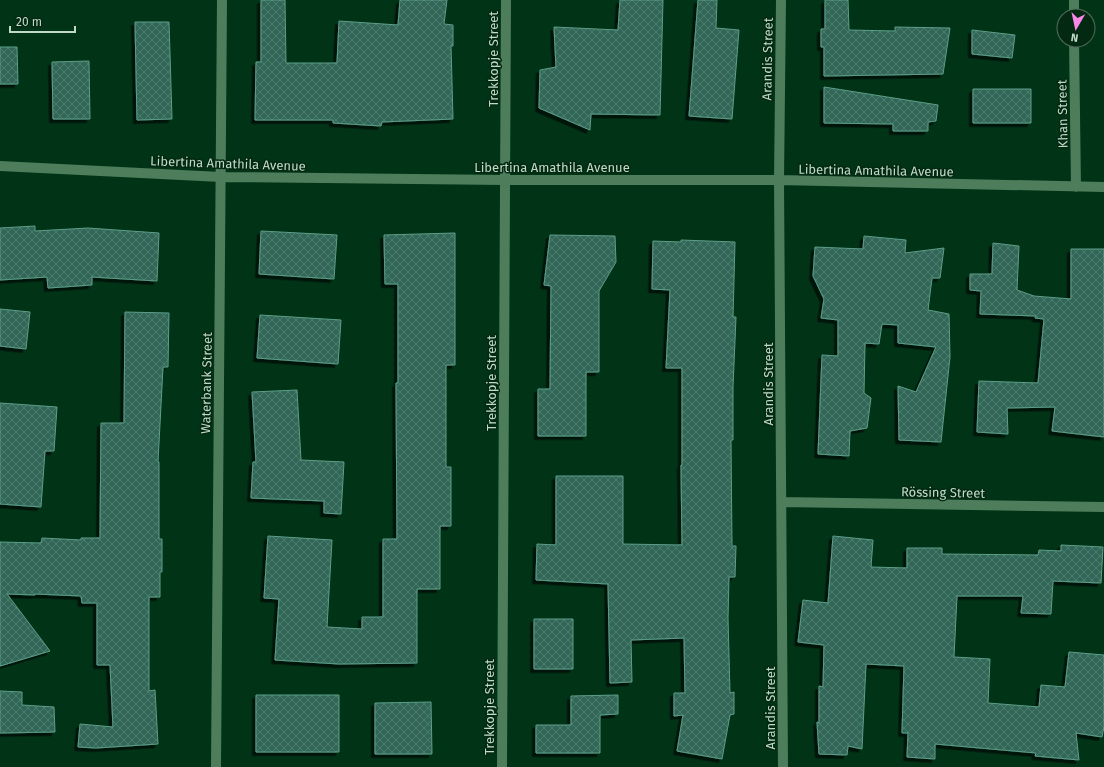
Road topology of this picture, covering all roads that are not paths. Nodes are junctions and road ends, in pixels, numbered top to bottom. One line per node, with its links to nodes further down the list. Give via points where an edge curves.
1 (222, 0): 6 (street, Waterbank Street)
2 (506, 0): 7 (street, Trekkopje Street)
3 (781, 0): 8 (street, Arandis Street)
4 (1074, 48): 9 (street, Khan Street)
5 (0, 166): 6 (street, Libertina Amathila Avenue)
6 (221, 177): 7 (street, Libertina Amathila Avenue); 13 (street, Waterbank Street)
7 (505, 180): 8 (street, Libertina Amathila Avenue); 14 (street, Trekkopje Street)
8 (779, 180): 9 (street, Libertina Amathila Avenue); 11 (street, Arandis Street)
9 (1076, 187): 10 (street, Libertina Amathila Avenue)
10 (1104, 187)
11 (782, 502): 12 (street, Rössing Street); 15 (street, Arandis Street)
12 (1104, 507)
13 (216, 767)
14 (502, 767)
15 (783, 767)

